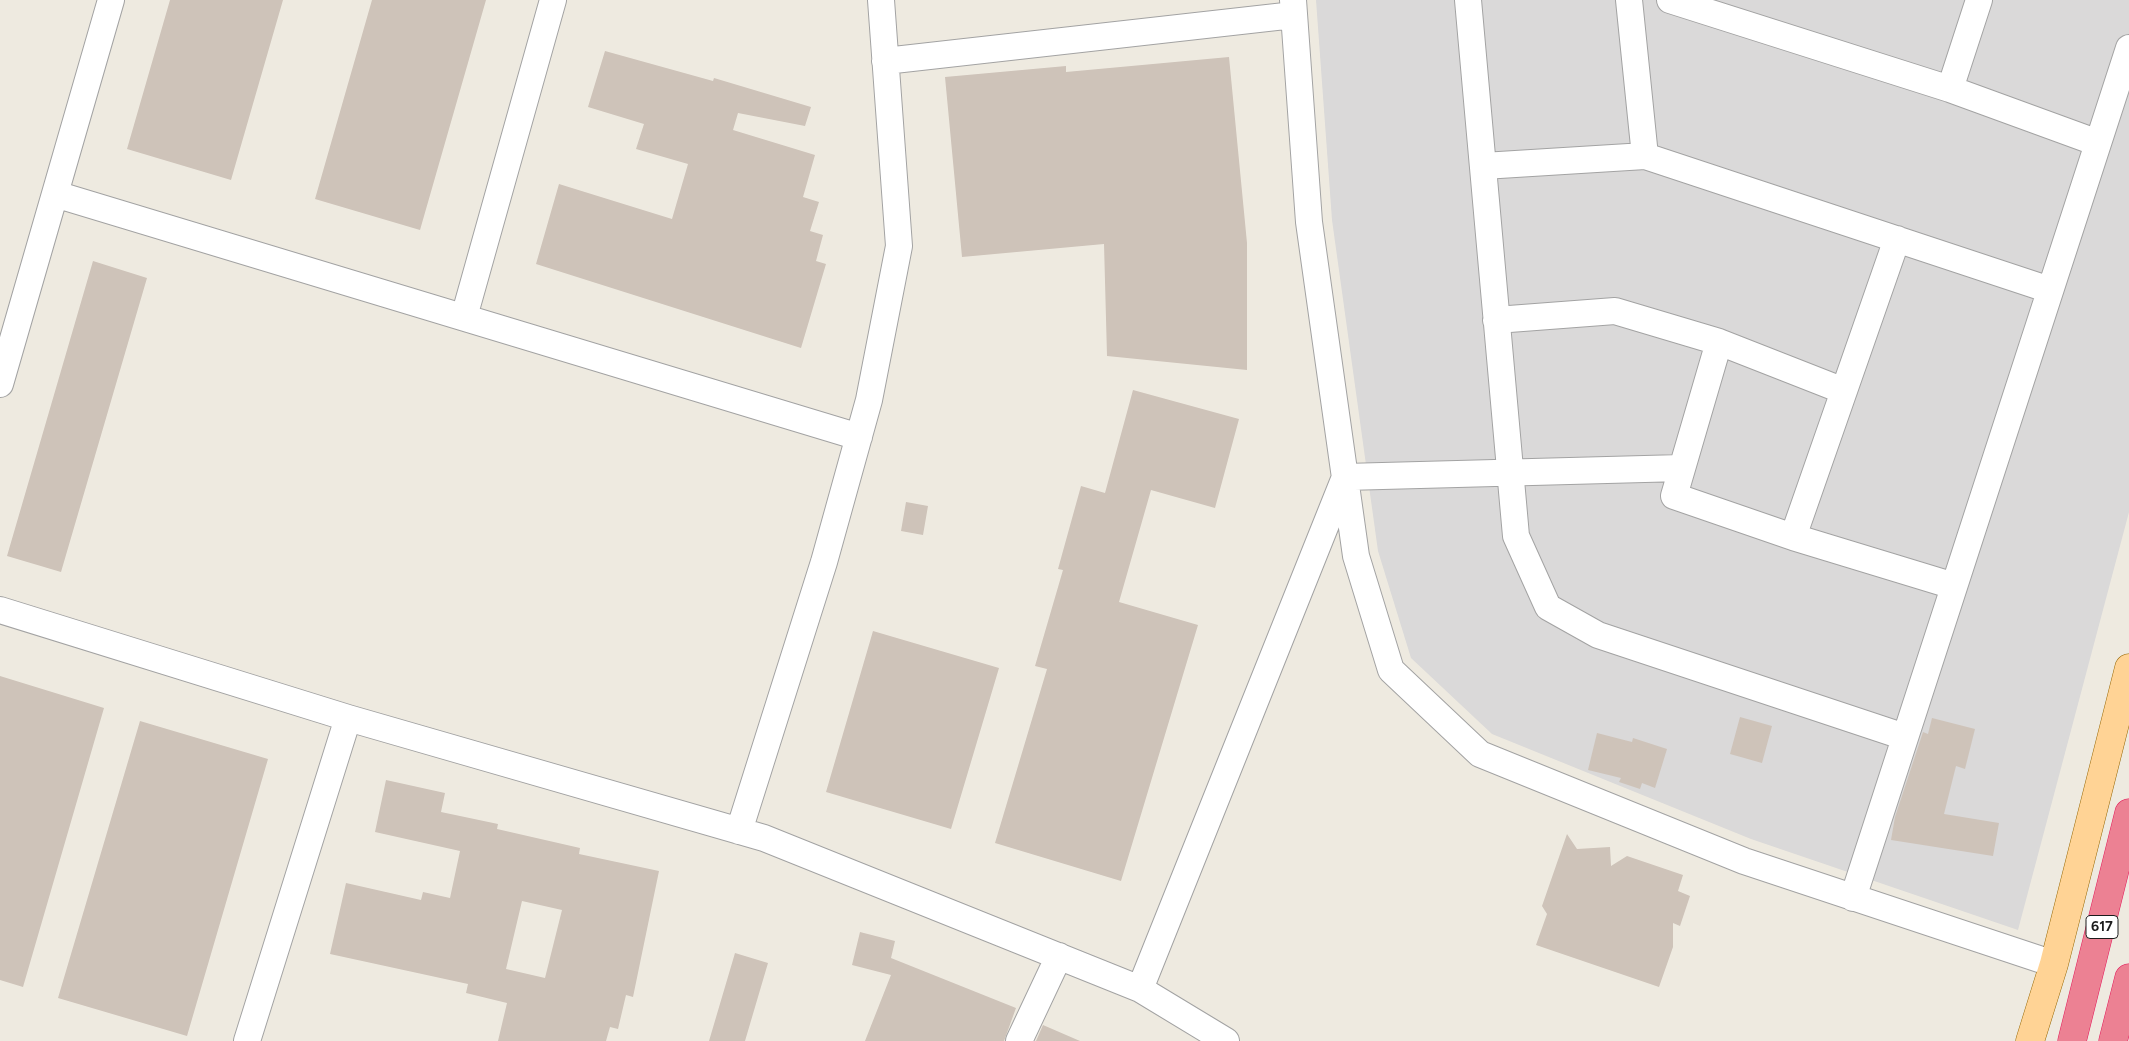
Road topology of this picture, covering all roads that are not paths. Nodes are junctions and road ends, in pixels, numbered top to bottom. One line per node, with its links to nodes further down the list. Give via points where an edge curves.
1 (111, 0): 15 (street)
2 (553, 0): 18 (street)
3 (881, 0): 10 (street)
4 (1468, 0): 14 (street)
5 (1629, 0): 13 (street)
6 (1670, 0): 11 (street)
7 (1978, 0): 11 (street)
8 (1294, 8): 10 (street); 26 (street, via 1310,222)
9 (2129, 48): 12 (street)
10 (885, 61): 23 (street, via 899,246)
11 (1950, 90): 12 (street)
12 (2098, 143): 17 (street)
13 (1645, 156): 14 (street); 16 (street)
14 (1483, 166): 19 (street)
15 (55, 194): 18 (street); 21 (street)
16 (1897, 239): 17 (street); 22 (street)
17 (2050, 290): 28 (street)
18 (464, 318): 23 (street)
19 (1496, 320): 20 (street, via 1615,311); 25 (street)
20 (1719, 342): 22 (street); 24 (street)
21 (0, 384)
22 (1844, 391): 27 (street)
23 (859, 437): 34 (street, via 824,562)
24 (1682, 468): 25 (street); 27 (street, via 1674,496)
25 (1510, 473): 26 (street); 32 (street, via 1516,536 1548,607 1598,635)
26 (1345, 477): 35 (street, via 1356,556 1391,670 1480,754 1744,861); 39 (street)
27 (1793, 537): 28 (street)
28 (1954, 586): 32 (street)
29 (0, 610): 31 (street)
30 (2129, 668): 37 (main road)
31 (348, 718): 34 (street); 40 (street)
32 (1905, 737): 35 (street)
33 (2129, 812): 44 (highway, 617)
34 (740, 831): 36 (street)
35 (1853, 898): 37 (street)
36 (1059, 956): 39 (street); 41 (street)
37 (2054, 964): 43 (main road)
38 (2129, 978): 45 (highway)
39 (1140, 989): 42 (street)
40 (247, 1041)
41 (1019, 1041)
42 (1226, 1041)
43 (2030, 1041)
44 (2072, 1041)
45 (2112, 1041)

